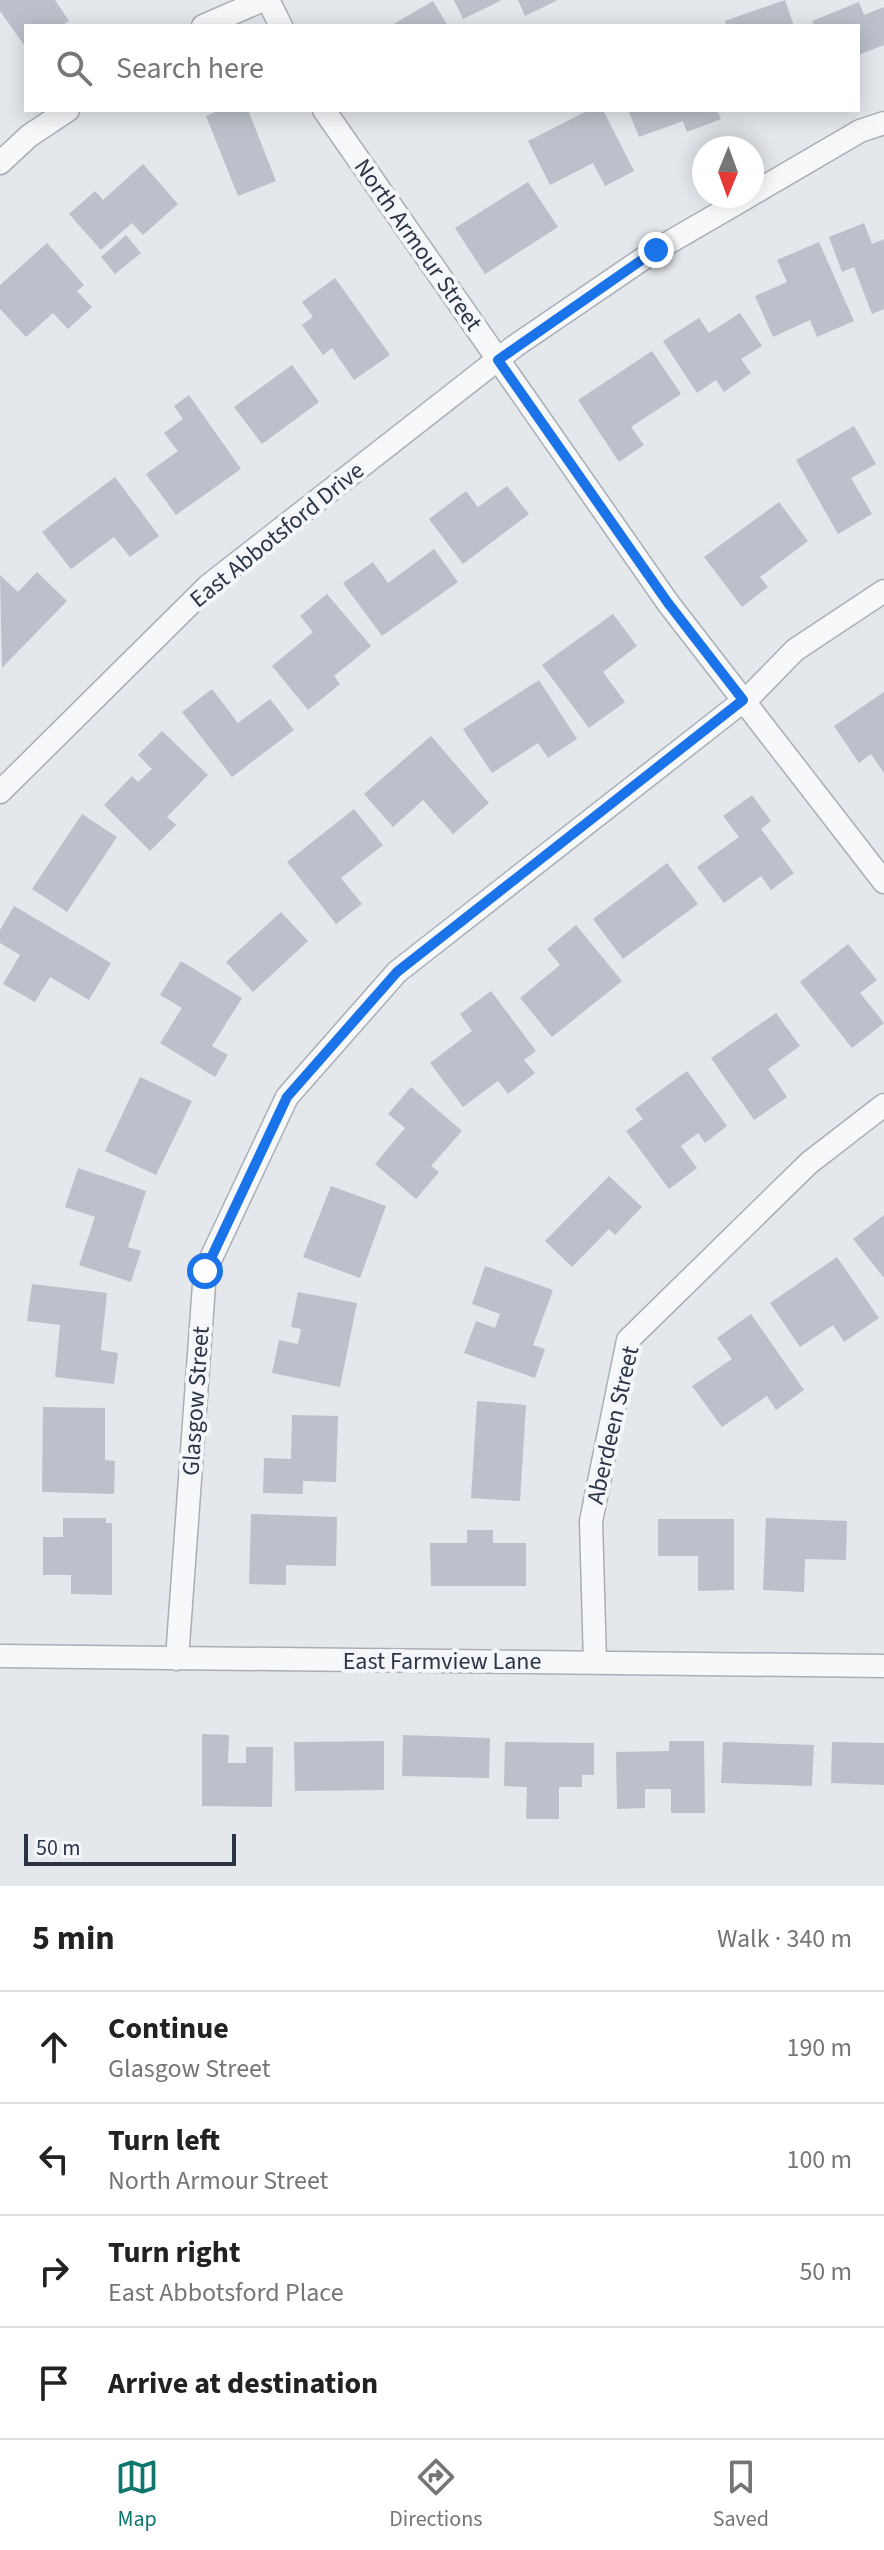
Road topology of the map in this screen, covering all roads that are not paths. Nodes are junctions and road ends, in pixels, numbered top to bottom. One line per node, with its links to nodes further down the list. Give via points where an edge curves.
1 (265, 0): 2 (street); 3 (street)
2 (208, 24)
3 (280, 24)
4 (65, 112): 7 (street)
5 (325, 112): 10 (street, North Armour Street)
6 (884, 123): 8 (street, East Abbotsford Drive, via 860,131)
7 (0, 163)
8 (764, 187)
9 (728, 208): 10 (street, East Abbotsford Drive, via 656,250)
10 (498, 360): 12 (street, North Armour Street, via 668,603); 13 (street, East Abbotsford Drive, via 208,586)
11 (884, 591): 12 (street, Glasgow Street, via 795,650)
12 (743, 700): 14 (street, North Armour Street); 17 (street, Glasgow Street, via 397,972 287,1097 205,1271)
13 (0, 792)
14 (884, 882)
15 (884, 1105): 18 (street, Aberdeen Street, via 809,1163 628,1340 591,1521)
16 (0, 1656): 17 (street, East Farmview Lane)
17 (177, 1659): 18 (street, East Farmview Lane)
18 (595, 1662): 19 (street, East Farmview Lane)
19 (884, 1666)

